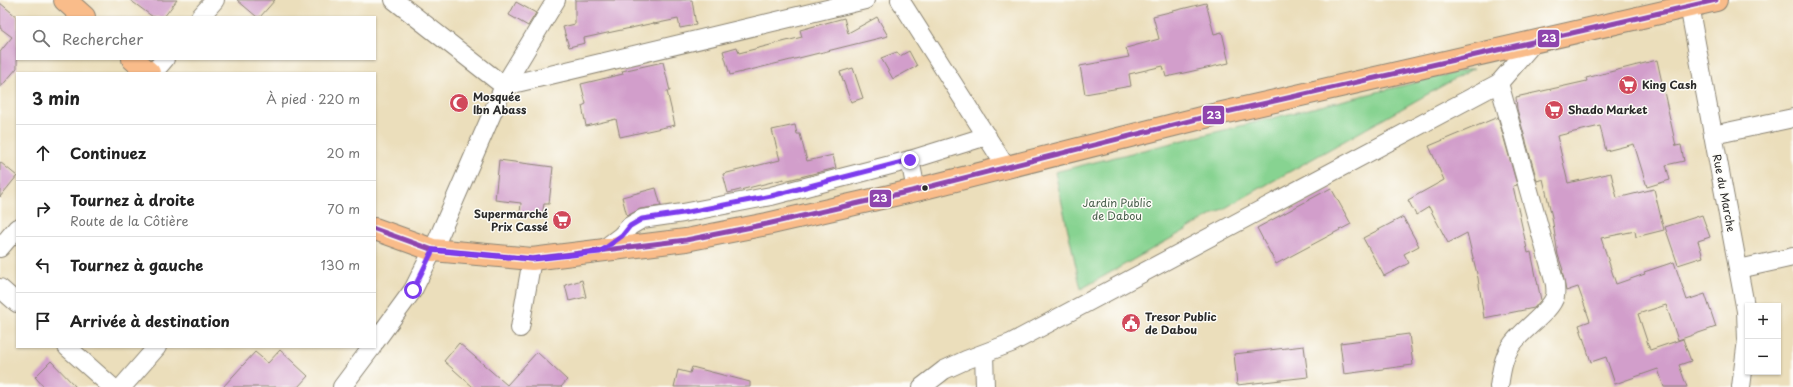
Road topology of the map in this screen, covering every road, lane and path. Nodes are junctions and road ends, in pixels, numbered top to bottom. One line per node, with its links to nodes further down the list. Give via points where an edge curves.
1 (65, 0): 9 (main road)
2 (215, 0): 10 (street)
3 (394, 0): 17 (street)
4 (556, 0): 17 (street)
5 (865, 0): 17 (street)
6 (900, 0): 20 (street)
7 (1716, 0): 8 (main road)
8 (1689, 3): 11 (main road); 19 (street, Rue du Marche)
9 (83, 16)
10 (201, 16)
11 (1536, 40): 16 (street); 22 (main road, via 1201,118)
12 (134, 60): 14 (main road)
13 (164, 60): 15 (street)
14 (148, 72)
15 (154, 72)
16 (1500, 83): 43 (street, via 1011,343); 49 (street, via 1555,284 1556,296 1549,307 1511,346 1502,365)
17 (504, 86): 31 (street)
18 (1793, 118): 19 (street)
19 (1713, 135): 35 (street, Rue du Marche)
20 (987, 136): 21 (street); 22 (street)
21 (910, 160): 23 (street); 24 (street)
22 (1006, 167): 23 (main road)
23 (916, 190): 26 (main road)
24 (771, 196): 25 (street); 26 (street)
25 (683, 213): 29 (street); 32 (street, via 642,219)
26 (767, 224): 29 (main road)
27 (16, 229): 30 (street)
28 (376, 229): 31 (main road)
29 (686, 240): 32 (main road)
30 (0, 248)
31 (433, 250): 34 (main road); 39 (street, via 413,290)
32 (600, 252): 34 (main road)
33 (1793, 257): 35 (street)
34 (532, 259): 38 (street)
35 (1739, 269): 50 (street, Rue du Marche, via 1746,311 1747,340)
36 (0, 288): 37 (street)
37 (16, 302)
38 (520, 328)
39 (376, 341)
40 (68, 348): 44 (street)
41 (155, 348): 45 (street)
42 (371, 348): 46 (street)
43 (984, 354): 47 (street, via 944,370); 48 (street)
44 (112, 387)
45 (122, 387)
46 (342, 387)
47 (922, 387)
48 (985, 387)
49 (1499, 387)
50 (1741, 387)

